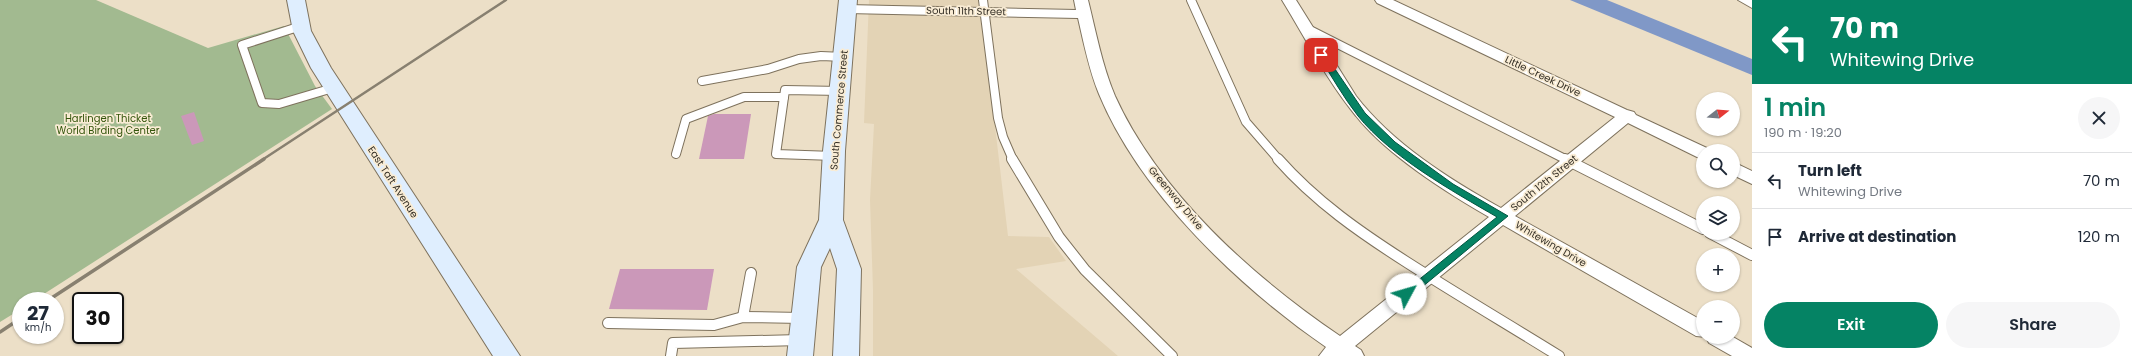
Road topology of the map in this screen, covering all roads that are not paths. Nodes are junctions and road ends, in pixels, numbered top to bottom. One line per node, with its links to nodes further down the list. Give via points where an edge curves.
1 (296, 0): 12 (street, East Taft Avenue)
2 (1191, 0): 32 (lane, via 1246,122 1265,146 1322,203 1357,230)
3 (1289, 0): 13 (street, Whitewing Drive)
4 (1382, 0): 11 (street, Little Creek Drive)
5 (1416, 0): 11 (street)
6 (1745, 0): 8 (street)
7 (847, 4): 9 (street, South 11th Street); 14 (street, South Commerce Street)
8 (1752, 4)
9 (984, 6): 10 (street, South 11th Street); 42 (lane, via 998,118 1014,163 1059,237 1085,270)
10 (1083, 7): 38 (street, Greenway Drive, via 1100,77 1112,106 1153,172 1198,226 1266,290)
11 (1401, 9): 19 (street, Little Creek Drive)
12 (301, 26): 16 (street, East Taft Avenue); 16 (lane, via 242,45 262,104 279,104)
13 (1305, 28): 23 (lane); 26 (street, Whitewing Drive, via 1354,104 1392,144 1450,186)
14 (844, 57): 15 (lane, via 821,56 799,59); 17 (street, South Commerce Street)
15 (702, 81)
16 (333, 88): 39 (street, East Taft Avenue)
17 (841, 91): 18 (lane, via 785,90); 22 (street, South Commerce Street)
18 (784, 97): 21 (lane, via 744,97 686,118); 22 (lane, via 776,154)
19 (1628, 116): 20 (street, Little Creek Drive); 23 (street, South 12th Street)
20 (1696, 150)
21 (676, 154)
22 (834, 156): 27 (street, South Commerce Street)
23 (1571, 161): 26 (street, South 12th Street); 28 (lane)
24 (1740, 172): 25 (street)
25 (1752, 178)
26 (1503, 216): 32 (street, South 12th Street); 35 (street, Whitewing Drive)
27 (831, 220): 36 (street, South Commerce Street, via 809,267); 41 (street, South Commerce Street, via 849,269)
28 (1696, 226)
29 (1723, 240): 30 (lane)
30 (1752, 255)
31 (751, 273): 33 (lane)
32 (1428, 276): 38 (street, South 12th Street); 43 (lane)
33 (743, 316): 34 (lane, via 714,325); 36 (lane)
34 (608, 323)
35 (1696, 326)
36 (802, 338): 40 (lane, via 673,342)
37 (1728, 344): 44 (street)
38 (1341, 353)
39 (507, 356)
40 (671, 356)
41 (846, 356)
42 (1172, 356)
43 (1559, 356)
44 (1749, 356)

